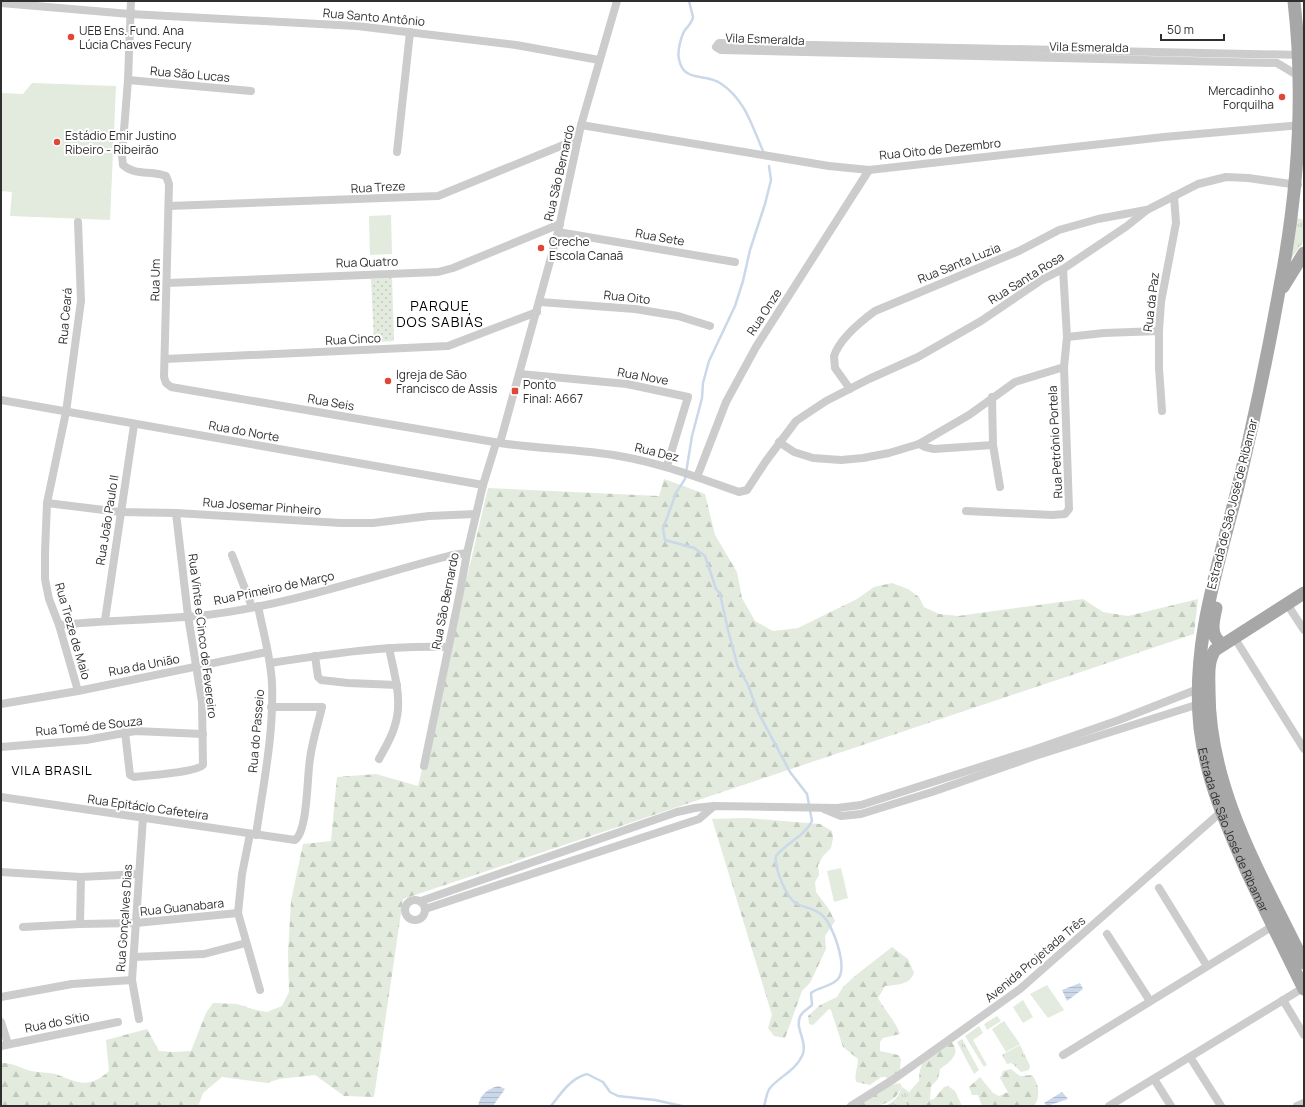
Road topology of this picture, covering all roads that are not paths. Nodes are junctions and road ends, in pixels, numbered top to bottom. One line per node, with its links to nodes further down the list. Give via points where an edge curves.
1 (131, 1): 5 (street)
2 (617, 1): 10 (street, Rua São Bernardo)
3 (1294, 1): 8 (main road, Estrada de São José de Ribamar)
4 (1, 4): 5 (street, Rua Santo Antônio)
5 (130, 14): 6 (street, Rua Santo Antônio, via 357,26); 12 (street)
6 (410, 32): 10 (street, Rua Santo Antônio, via 516,45); 17 (street)
7 (1011, 54): 7 (street, Vila Esmeralda, via 719,43 716,47 720,50); 9 (street, Vila Esmeralda)
8 (1301, 55): 9 (street, Vila Esmeralda); 11 (main road, Estrada de São José de Ribamar)
9 (1199, 58): 11 (street, Vila Esmeralda, via 1277,63)
10 (599, 60): 15 (street, Rua São Bernardo)
11 (1302, 78): 14 (main road, Estrada de São José de Ribamar)
12 (128, 80): 13 (street, Rua São Lucas); 21 (street, Rua Um, via 123,165 136,172 166,176 169,184)
13 (251, 91)
14 (1303, 125): 18 (street, Rua Oito de Dezembro); 19 (main road, Estrada de São José de Ribamar)
15 (581, 126): 16 (street, Rua São Bernardo); 18 (street, Rua Oito de Dezembro, via 829,166)
16 (578, 139): 21 (street, Rua Treze, via 438,196); 25 (street, Rua São Bernardo)
17 (397, 152)
18 (869, 170): 51 (street, Rua Onze, via 756,347 726,402)
19 (1299, 181): 20 (street, Rua Santa Rosa, via 1226,178 1198,184); 23 (main road, via 1299,199); 30 (main road, Estrada de São José de Ribamar)
20 (1174, 196): 22 (street, Rua Santa Rosa); 34 (street, Rua da Paz, via 1176,223 1161,302)
21 (169, 206): 29 (street, Rua Um)
22 (1146, 210): 28 (street, Rua Santa Rosa); 40 (street, Rua Santa Luzia, via 1059,230 1019,251 875,310 847,336 834,356 835,368)
23 (1304, 212)
24 (78, 222): 44 (street, Rua Ceará, via 81,301)
25 (559, 228): 27 (street, Rua Sete); 29 (street, Rua Quatro, via 438,272); 31 (street, Rua São Bernardo)
26 (1304, 253): 30 (main road)
27 (735, 262)
28 (1063, 269): 35 (street, Rua Petrônio Portela); 40 (street, Rua Santa Rosa, via 918,357)
29 (167, 283): 36 (street, Rua Um)
30 (1278, 297): 54 (main road, Estrada de São José de Ribamar)
31 (540, 302): 32 (street, Rua São Bernardo); 33 (street, Rua Oito, via 635,308 678,316)
32 (537, 312): 36 (street, Rua Cinco, via 448,346); 38 (street, Rua São Bernardo)
33 (710, 326)
34 (1159, 331): 35 (street); 43 (street, Rua da Paz)
35 (1067, 337): 37 (street, Rua Petrônio Portela)
36 (165, 359): 39 (street, Rua Um)
37 (1064, 367): 41 (street, via 1015,382); 56 (street, Rua Petrônio Portela, via 1069,510 1065,514 1052,515)
38 (520, 374): 47 (street, Rua São Bernardo); 50 (street, Rua Nove, via 627,384 688,397)
39 (164, 377): 47 (street, Rua Seis, via 171,387)
40 (850, 389): 46 (street, Rua Santa Rosa, via 796,421)
41 (992, 397): 48 (street); 49 (street)
42 (1, 400): 44 (street, Rua do Norte)
43 (1162, 411)
44 (66, 412): 45 (street, Rua do Norte); 55 (street, Rua Treze de Maio)
45 (134, 425): 52 (street, Rua do Norte); 57 (street, Rua João Paulo II)
46 (779, 442): 48 (street, via 794,452 813,458 841,460 889,453); 51 (street, Rua Dez, via 748,490 739,492)
47 (498, 443): 50 (street, Rua Dez, via 535,449 618,455); 52 (street, Rua São Bernardo)
48 (919, 444): 49 (street, via 934,449)
49 (993, 445): 53 (street)
50 (667, 466): 51 (street, Rua Dez)
51 (694, 476)
52 (483, 485): 59 (street, Rua São Bernardo)
53 (1000, 487)
54 (1237, 488): 70 (main road, via 1214,621 1215,637); 78 (main road, Estrada de São José de Ribamar, via 1202,633)
55 (47, 503): 57 (street, Rua Josemar Pinheiro); 67 (street, Rua Treze de Maio, via 45,579)
56 (966, 511)
57 (120, 512): 58 (street, Rua Josemar Pinheiro); 66 (street, Rua João Paulo II)
58 (176, 513): 59 (street, Rua Josemar Pinheiro, via 354,523); 65 (street, Rua Vinte e Cinco de Fevereiro)
59 (476, 514): 60 (street, Rua São Bernardo)
60 (467, 553): 64 (street, Rua Primeiro de Março); 71 (street, Rua São Bernardo)
61 (232, 555): 64 (street, Rua do Passeio)
62 (1304, 593): 63 (main road)
63 (1287, 604): 68 (street); 69 (main road)
64 (255, 606): 65 (street, Rua Primeiro de Março); 73 (street, Rua do Passeio)
65 (188, 616): 66 (street, Rua Primeiro de Março); 76 (street, Rua Vinte e Cinco de Fevereiro)
66 (105, 620): 67 (street, Rua Primeiro de Março)
67 (59, 625): 79 (street, Rua Treze de Maio)
68 (1304, 630)
69 (1234, 637): 70 (main road); 87 (street)
70 (1222, 644): 109 (main road, Estrada de São José de Ribamar, via 1215,650 1209,664 1210,717 1220,772 1241,833)
71 (448, 647): 72 (street); 89 (street, Rua São Bernardo)
72 (389, 648): 74 (street); 77 (street)
73 (267, 652): 75 (street, Rua do Passeio); 76 (street, Rua da União)
74 (315, 656): 75 (street); 77 (street, via 318,677 321,680 348,684)
75 (270, 663): 82 (street, Rua do Passeio)
76 (197, 667): 79 (street, Rua da União); 85 (street, Rua Vinte e Cinco de Fevereiro)
77 (397, 685): 88 (street, via 396,725)
78 (1198, 689): 81 (main road, Estrada de São José de Ribamar); 83 (street)
79 (78, 692): 80 (street, Rua da União)
80 (1, 704)
81 (1199, 704): 83 (street); 92 (main road, Estrada de São José de Ribamar, via 1206,761)
82 (271, 707): 94 (street, Rua do Passeio); 94 (street, Rua Epitácio Cafeteira, via 322,707 310,757 307,797 298,838 291,840)
83 (1120, 724): 91 (street, via 947,783 861,805 820,808)
84 (124, 732): 85 (street, Rua Tomé de Souza); 85 (street, Rua Vinte e Cinco de Fevereiro, via 130,775 134,776 201,768 204,763); 86 (street, Rua Tomé de Souza, via 86,740)
85 (203, 734)
86 (1, 747)
87 (1304, 749)
88 (379, 759)
89 (424, 766)
90 (1, 797): 93 (street, Rua Epitácio Cafeteira)
91 (714, 806): 99 (street, via 677,812); 100 (street, via 699,819)
92 (1221, 812): 104 (main road, Estrada de São José de Ribamar); 126 (street, Avenida Projetada Três, via 1020,989 894,1079)
93 (143, 817): 94 (street, Rua Epitácio Cafeteira); 96 (street, Rua Gonçalves Dias)
94 (253, 835): 101 (street, Rua do Passeio, via 242,874)
95 (1, 872): 97 (street)
96 (139, 874): 97 (street); 102 (street, Rua Gonçalves Dias)
97 (81, 877): 103 (street)
98 (1159, 888): 110 (street)
99 (421, 901): 100 (street); 100 (street, via 409,902 404,909 407,917 418,920 424,915)
100 (425, 909)
101 (238, 913): 102 (street, Rua Guanabara); 107 (street, Rua do Passeio)
102 (136, 923): 103 (street, Rua Guanabara); 108 (street, Rua Gonçalves Dias)
103 (80, 924): 105 (street, Rua Guanabara)
104 (1273, 926): 110 (street); 112 (main road, Estrada de São José de Ribamar)
105 (23, 927)
106 (1107, 934): 116 (street)
107 (246, 943): 108 (street, via 198,954); 113 (street, Rua do Passeio)
108 (134, 957): 111 (street, Rua Gonçalves Dias)
109 (1304, 963)
110 (1207, 966): 116 (street)
111 (132, 980): 114 (street, via 72,984); 117 (street, Rua Gonçalves Dias)
112 (1304, 988): 115 (street)
113 (260, 990)
114 (1, 997)
115 (1283, 1000): 120 (street); 123 (street)
116 (1150, 1001): 122 (street)
117 (139, 1019)
118 (1, 1022): 121 (street)
119 (118, 1022): 121 (street, Rua do Sítio)
120 (1304, 1035)
121 (4, 1045)
122 (1063, 1055)
123 (1190, 1057): 124 (street); 129 (street)
124 (1154, 1079): 127 (street); 128 (street)
125 (1304, 1103): 130 (street)
126 (851, 1106)
127 (1110, 1106)
128 (1171, 1106)
129 (1221, 1106)
130 (1297, 1106)

